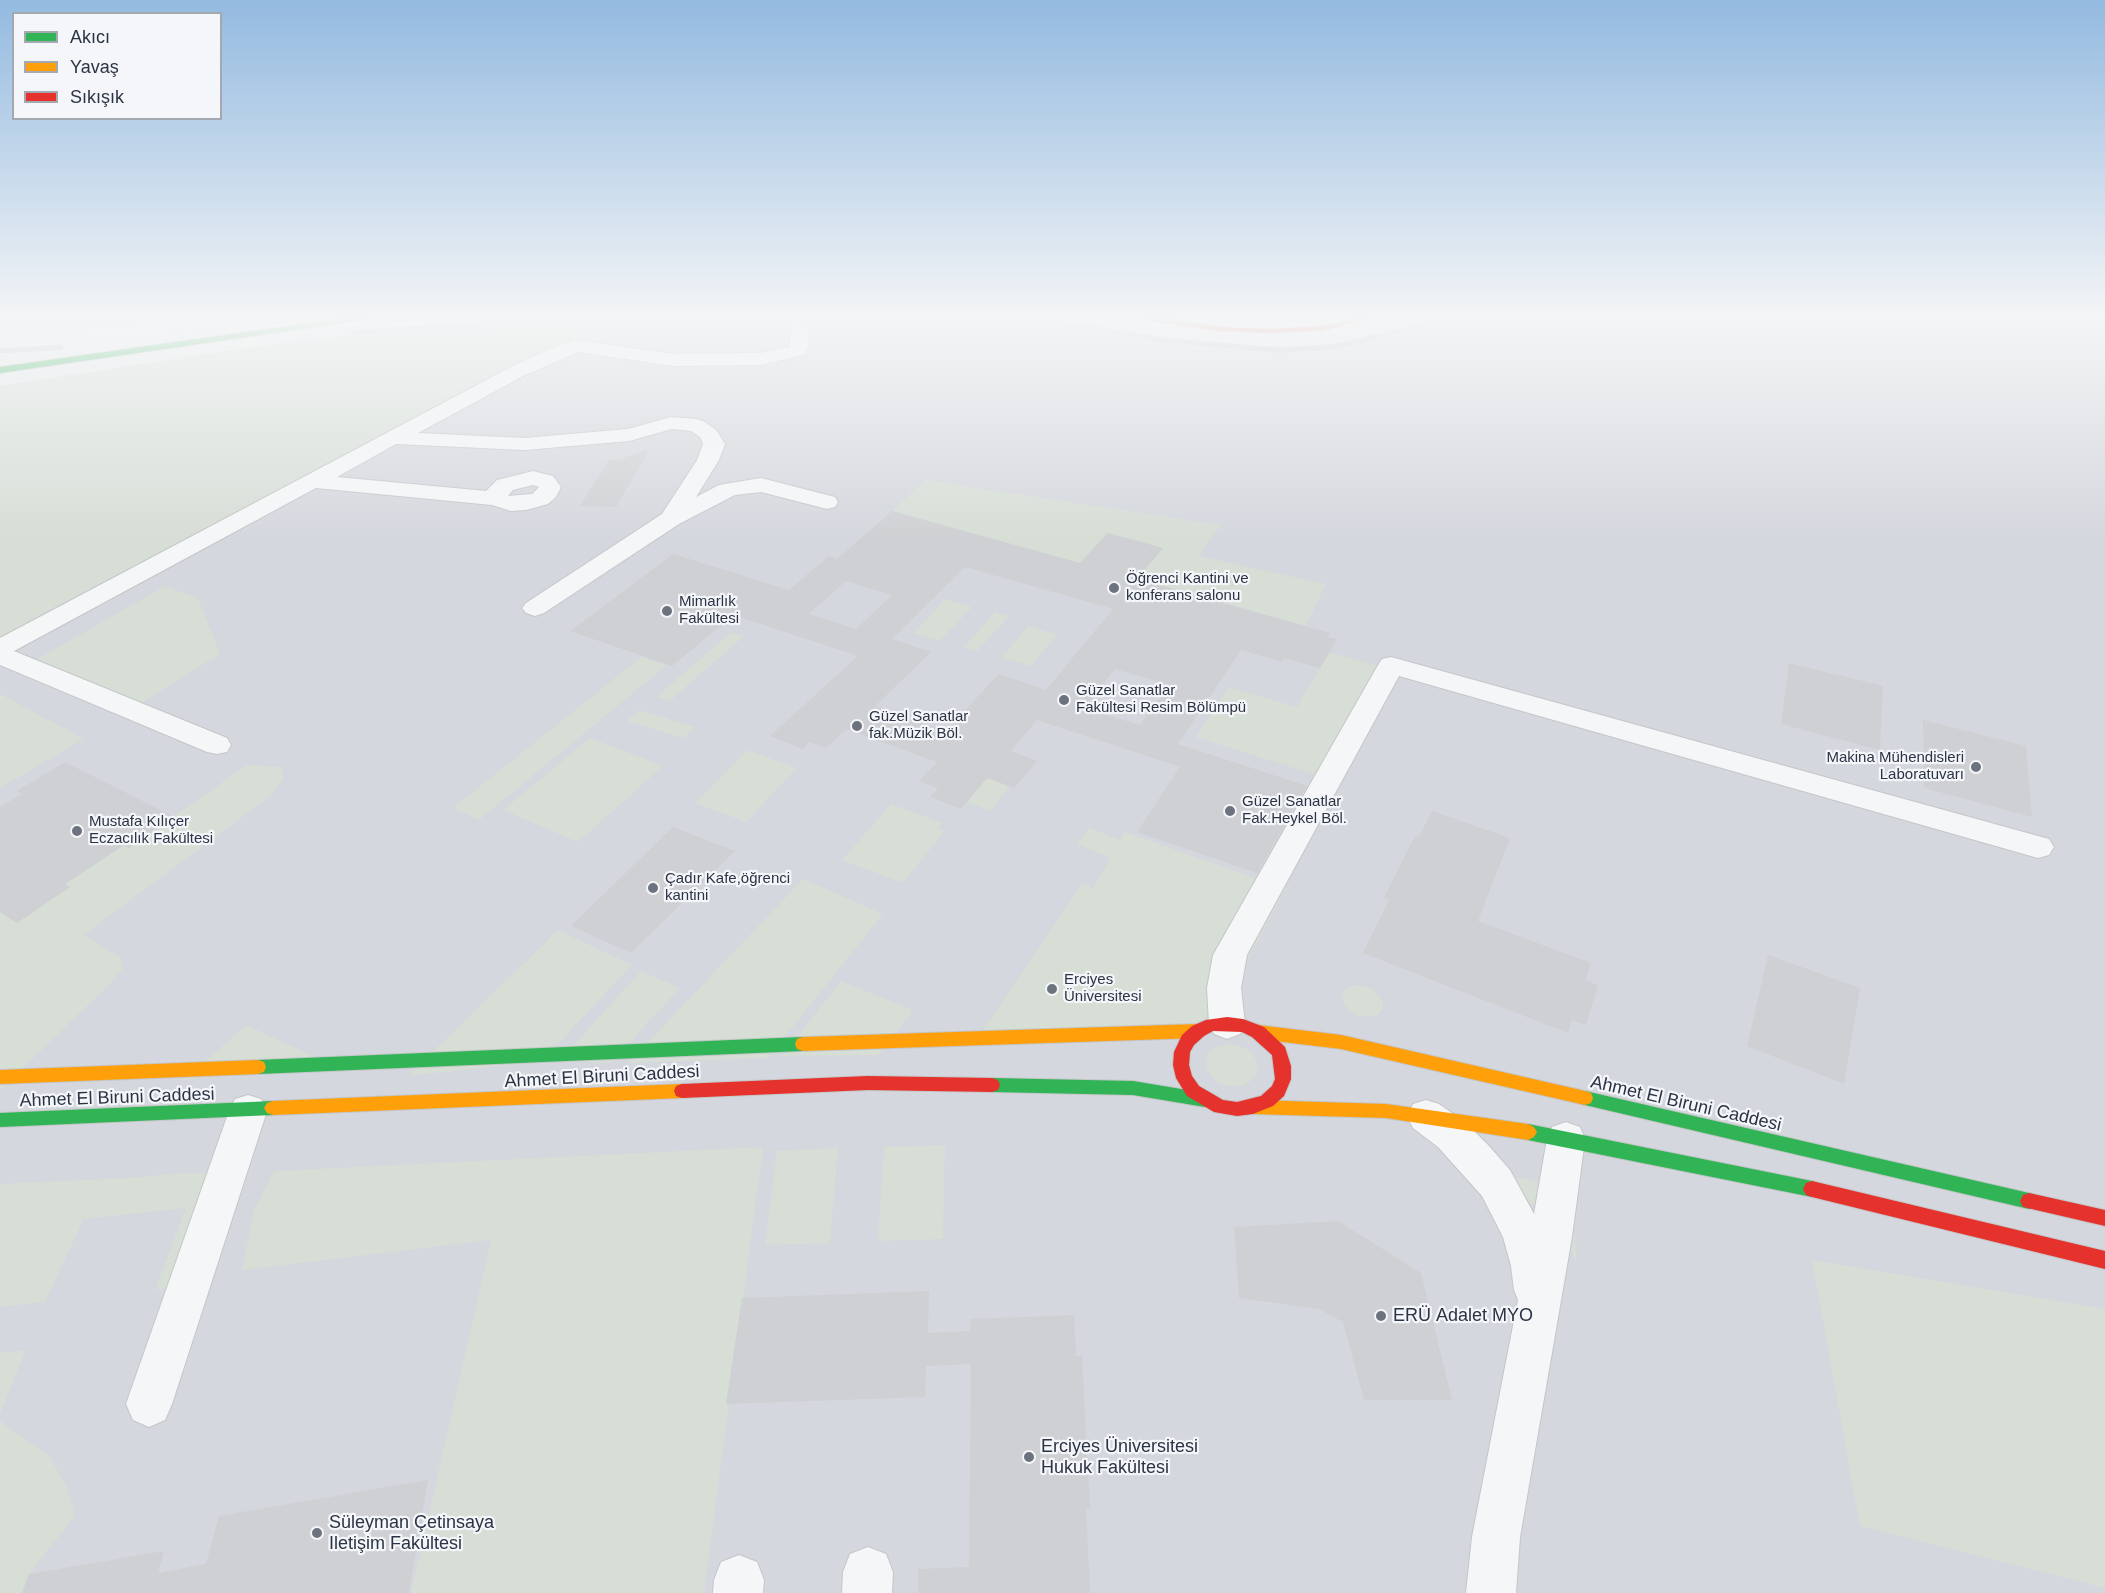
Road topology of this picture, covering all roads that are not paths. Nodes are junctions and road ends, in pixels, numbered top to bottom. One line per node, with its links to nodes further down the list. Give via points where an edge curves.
1 (480, 391): 2 (street)
2 (393, 438): 3 (street); 6 (street, via 525,444 629,435 671,423 696,425 709,434 714,444)
3 (312, 481): 4 (street); 8 (street)
4 (498, 499)
5 (827, 502): 6 (street, via 770,487 744,486)
6 (671, 519): 7 (street)
7 (535, 608)
8 (0, 648)
9 (0, 655): 10 (street)
10 (217, 745)
11 (2038, 847): 12 (street, via 1391,665 1236,940 1225,980 1224,1005)
12 (1213, 1027): 13 (street, via 1243,1026); 14 (street, Ahmet El Biruni Caddesi); 15 (street, via 1188,1040 1182,1052 1181,1065 1188,1084)
13 (1258, 1032): 16 (street, via 1279,1052 1283,1079 1272,1096); 21 (street, Ahmet El Biruni Caddesi, via 1341,1042)
14 (0, 1077)
15 (1205, 1100): 16 (street, via 1220,1107); 17 (street, Ahmet El Biruni Caddesi, via 1134,1088 868,1083)
16 (1253, 1107): 18 (street, via 1331,1108)
17 (248, 1112): 19 (street, Ahmet El Biruni Caddesi); 24 (street)
18 (1426, 1116): 20 (street); 23 (street, via 1475,1158 1512,1209 1532,1266)
19 (0, 1120)
20 (1566, 1139): 22 (street, via 1842,1195); 23 (street)
21 (2105, 1218)
22 (2105, 1260)
23 (1535, 1324): 25 (street, via 1496,1537)
24 (149, 1404)
25 (1491, 1593)

